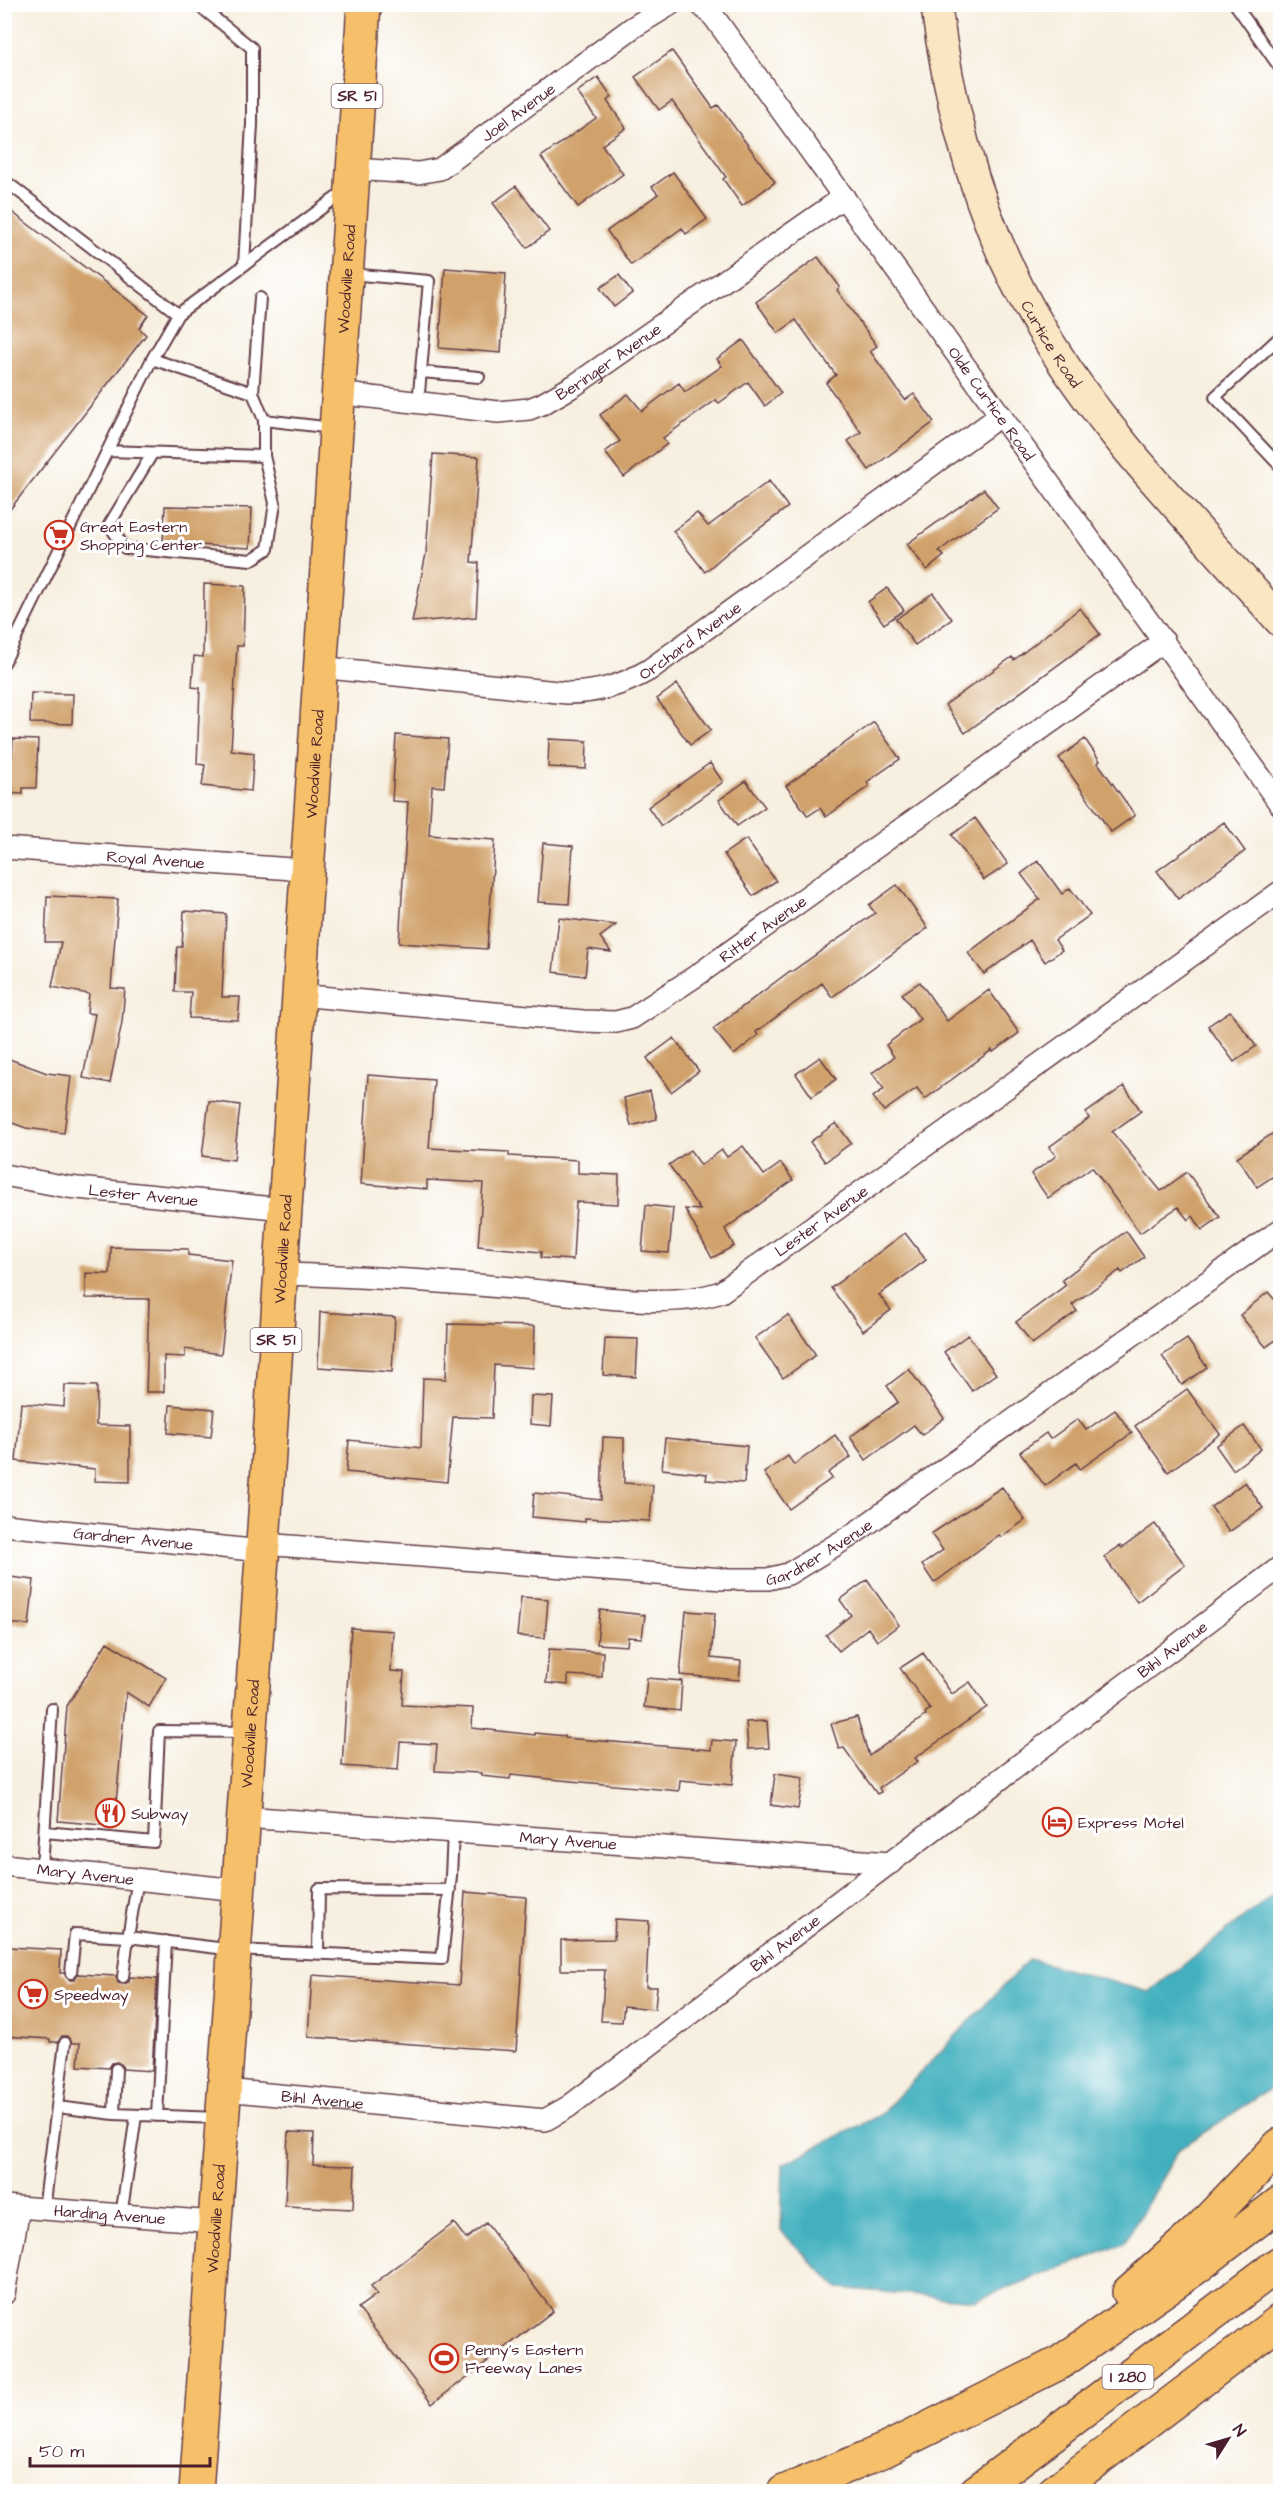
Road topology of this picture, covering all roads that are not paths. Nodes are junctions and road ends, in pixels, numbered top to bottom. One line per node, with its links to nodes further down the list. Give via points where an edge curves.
1 (197, 4): 11 (lane, via 252,48)
2 (364, 4): 8 (main road, Woodville Road / SR 51)
3 (671, 4): 8 (street, Joel Avenue, via 632,28 440,170)
4 (700, 4): 10 (street, Olde Curtice Road, via 714,17)
5 (936, 4): 29 (street, Curtice Road, via 953,104 971,173 1013,275 1041,330 1108,425)
6 (1235, 4): 7 (lane)
7 (1281, 68)
8 (351, 178): 11 (lane); 12 (main road, Woodville Road / SR 51)
9 (4, 180): 14 (lane)
10 (844, 197): 21 (street, Beringer Avenue, via 542,404 498,412); 22 (street, Olde Curtice Road)
11 (244, 265): 14 (lane)
12 (345, 274): 17 (lane, via 429,281); 20 (main road, Woodville Road / SR 51)
13 (260, 298): 19 (lane)
14 (178, 314): 16 (lane)
15 (1281, 337): 28 (lane, via 1215,397)
16 (152, 359): 19 (lane); 25 (lane)
17 (421, 372): 18 (lane); 21 (lane)
18 (479, 377)
19 (253, 393): 23 (lane)
20 (337, 393): 21 (street, Beringer Avenue); 24 (main road, Woodville Road / SR 51)
21 (418, 404)
22 (1001, 415): 30 (street, Olde Curtice Road); 32 (street, Orchard Avenue, via 650,669 615,686 567,693)
23 (264, 420): 24 (lane); 27 (lane)
24 (334, 428): 32 (main road, Woodville Road / SR 51)
25 (107, 451): 26 (lane); 31 (lane)
26 (152, 454): 27 (lane); 27 (lane, via 109,525 125,548 251,560 268,549 275,503)
27 (264, 456)
28 (1281, 466)
29 (1281, 621)
30 (1164, 641): 33 (street, Olde Curtice Road); 37 (street, Ritter Avenue, via 632,1018 616,1022 583,1021)
31 (4, 663)
32 (319, 667): 35 (main road, Woodville Road / SR 51)
33 (1281, 804)
34 (4, 848): 35 (street, Royal Avenue)
35 (306, 870): 37 (main road, Woodville Road / SR 51)
36 (1281, 892): 41 (street, Lester Avenue, via 721,1292 692,1299 639,1299 443,1282)
37 (298, 995): 39 (main road, Woodville Road / SR 51)
38 (4, 1175): 39 (street, Lester Avenue, via 68,1187)
39 (284, 1209): 41 (main road, Woodville Road / SR 51)
40 (1281, 1230): 43 (street, Gardner Avenue, via 852,1534 788,1574 768,1579 723,1579)
41 (280, 1274): 43 (main road, Woodville Road / SR 51)
42 (4, 1525): 43 (street, Gardner Avenue)
43 (262, 1548): 46 (main road, Woodville Road / SR 51)
44 (1281, 1567): 50 (street, Bihl Avenue)
45 (52, 1710): 48 (lane)
46 (249, 1732): 47 (main road, Woodville Road / SR 51); 48 (lane, via 159,1731 154,1842)
47 (243, 1818): 49 (street, Mary Avenue); 54 (main road, Woodville Road / SR 51)
48 (45, 1832): 52 (lane)
49 (453, 1832): 50 (street, Mary Avenue); 55 (lane)
50 (891, 1863): 64 (street, Bihl Avenue, via 545,2121)
51 (4, 1866): 52 (street, Mary Avenue)
52 (42, 1869): 53 (street, Mary Avenue)
53 (138, 1879): 54 (street, Mary Avenue); 56 (lane)
54 (238, 1890): 58 (main road, Woodville Road / SR 51)
55 (450, 1890): 59 (lane, via 442,1959); 59 (lane, via 319,1889)
56 (128, 1937): 57 (lane); 60 (lane, via 75,1934); 61 (lane)
57 (166, 1941): 58 (lane); 68 (lane)
58 (234, 1950): 59 (lane); 64 (main road, Woodville Road / SR 51)
59 (318, 1954)
60 (71, 1973)
61 (123, 1977)
62 (65, 2043): 65 (lane)
63 (116, 2068): 66 (lane)
64 (223, 2104): 68 (lane); 74 (main road, Woodville Road / SR 51)
65 (57, 2107): 66 (lane); 72 (lane)
66 (114, 2114): 67 (lane)
67 (136, 2116): 68 (lane); 73 (lane)
68 (157, 2116)
69 (1281, 2145): 78 (main road, via 1199,2230 1135,2288 1072,2337)
70 (1281, 2203): 78 (main road, via 1061,2362)
71 (12, 2207): 72 (street, Harding Avenue); 76 (street)
72 (44, 2210): 73 (street, Harding Avenue)
73 (121, 2216): 74 (street, Harding Avenue)
74 (215, 2222): 79 (main road, Woodville Road / SR 51)
75 (1281, 2262): 81 (main road, I 280)
76 (4, 2294)
77 (1281, 2321): 82 (main road, I 280)
78 (960, 2411): 80 (main road, via 885,2450)
79 (196, 2492)
80 (784, 2492)
81 (976, 2492)
82 (1054, 2492)

